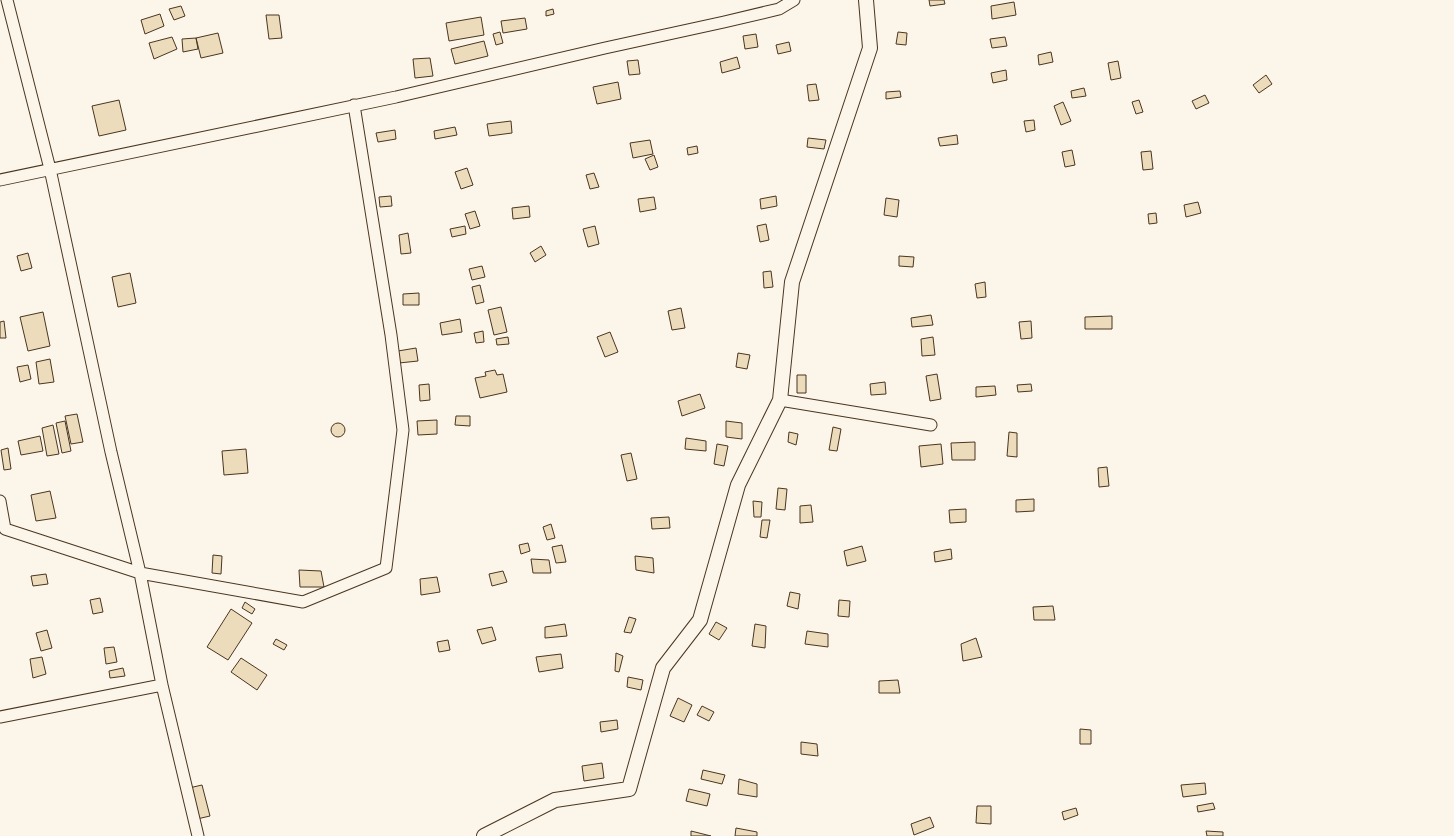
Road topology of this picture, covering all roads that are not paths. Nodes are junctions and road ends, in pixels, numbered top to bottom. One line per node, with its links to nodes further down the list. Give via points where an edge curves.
1 (7, 0): 5 (street)
2 (794, 0): 4 (street, via 779,9)
3 (866, 0): 7 (street, via 870,48 792,282)
4 (354, 105): 5 (street); 11 (street, via 404,430 386,568 303,602)
5 (50, 169): 6 (street); 11 (street)
6 (0, 180)
7 (780, 400): 8 (street); 15 (street, via 738,485 700,620 663,668 629,789 555,800)
8 (931, 425)
9 (0, 501): 10 (street)
10 (2, 530): 11 (street)
11 (140, 573): 12 (street)
12 (162, 685): 13 (street); 14 (street)
13 (0, 717)
14 (198, 836)
15 (484, 836)

